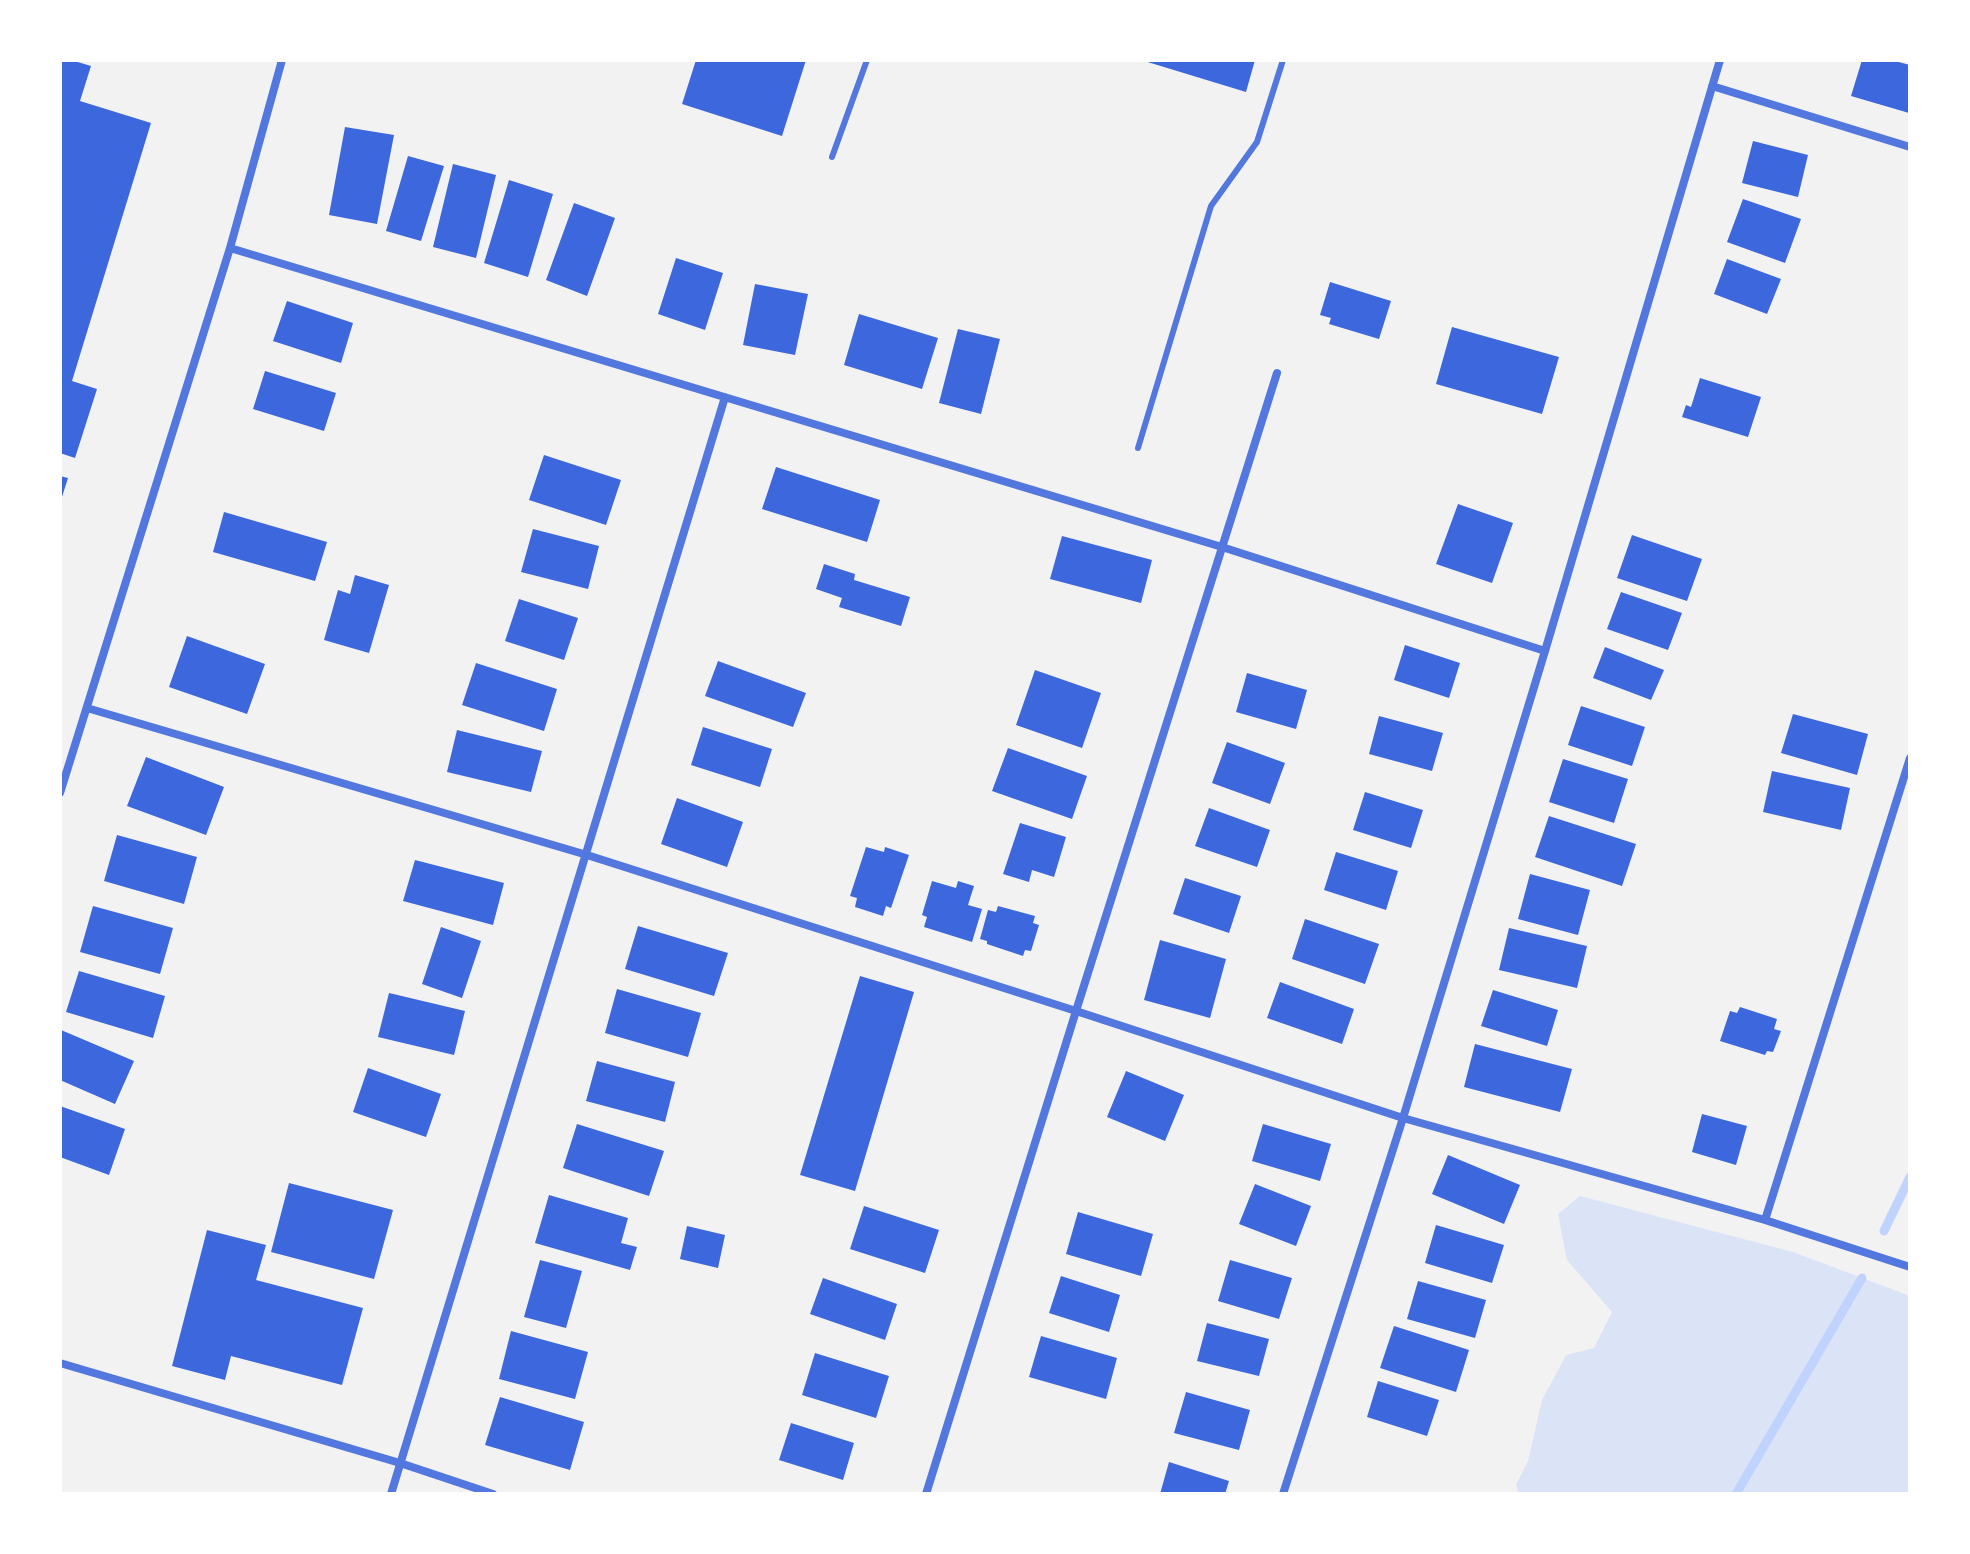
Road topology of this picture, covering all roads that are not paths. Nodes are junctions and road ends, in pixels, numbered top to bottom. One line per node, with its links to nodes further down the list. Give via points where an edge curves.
1 (282, 60): 8 (street)
2 (867, 60): 7 (lane)
3 (1283, 60): 11 (lane, via 1257,142 1211,206)
4 (1720, 60): 5 (street)
5 (1712, 86): 6 (street); 13 (street)
6 (1910, 147)
7 (832, 157)
8 (230, 248): 10 (street); 14 (street)
9 (1277, 373): 12 (street)
10 (725, 397): 12 (street); 17 (street)
11 (1138, 448)
12 (1222, 547): 13 (street); 18 (street)
13 (1545, 651): 19 (street)
14 (87, 708): 16 (street); 17 (street)
15 (1910, 758): 20 (street)
16 (60, 793)
17 (587, 855): 18 (street); 23 (street)
18 (1076, 1011): 19 (street); 26 (street)
19 (1403, 1118): 20 (street); 27 (street)
20 (1765, 1220): 21 (street)
21 (1910, 1267)
22 (60, 1363): 23 (street)
23 (400, 1463): 24 (street); 25 (street)
24 (391, 1494)
25 (493, 1494)
26 (926, 1494)
27 (1283, 1494)

